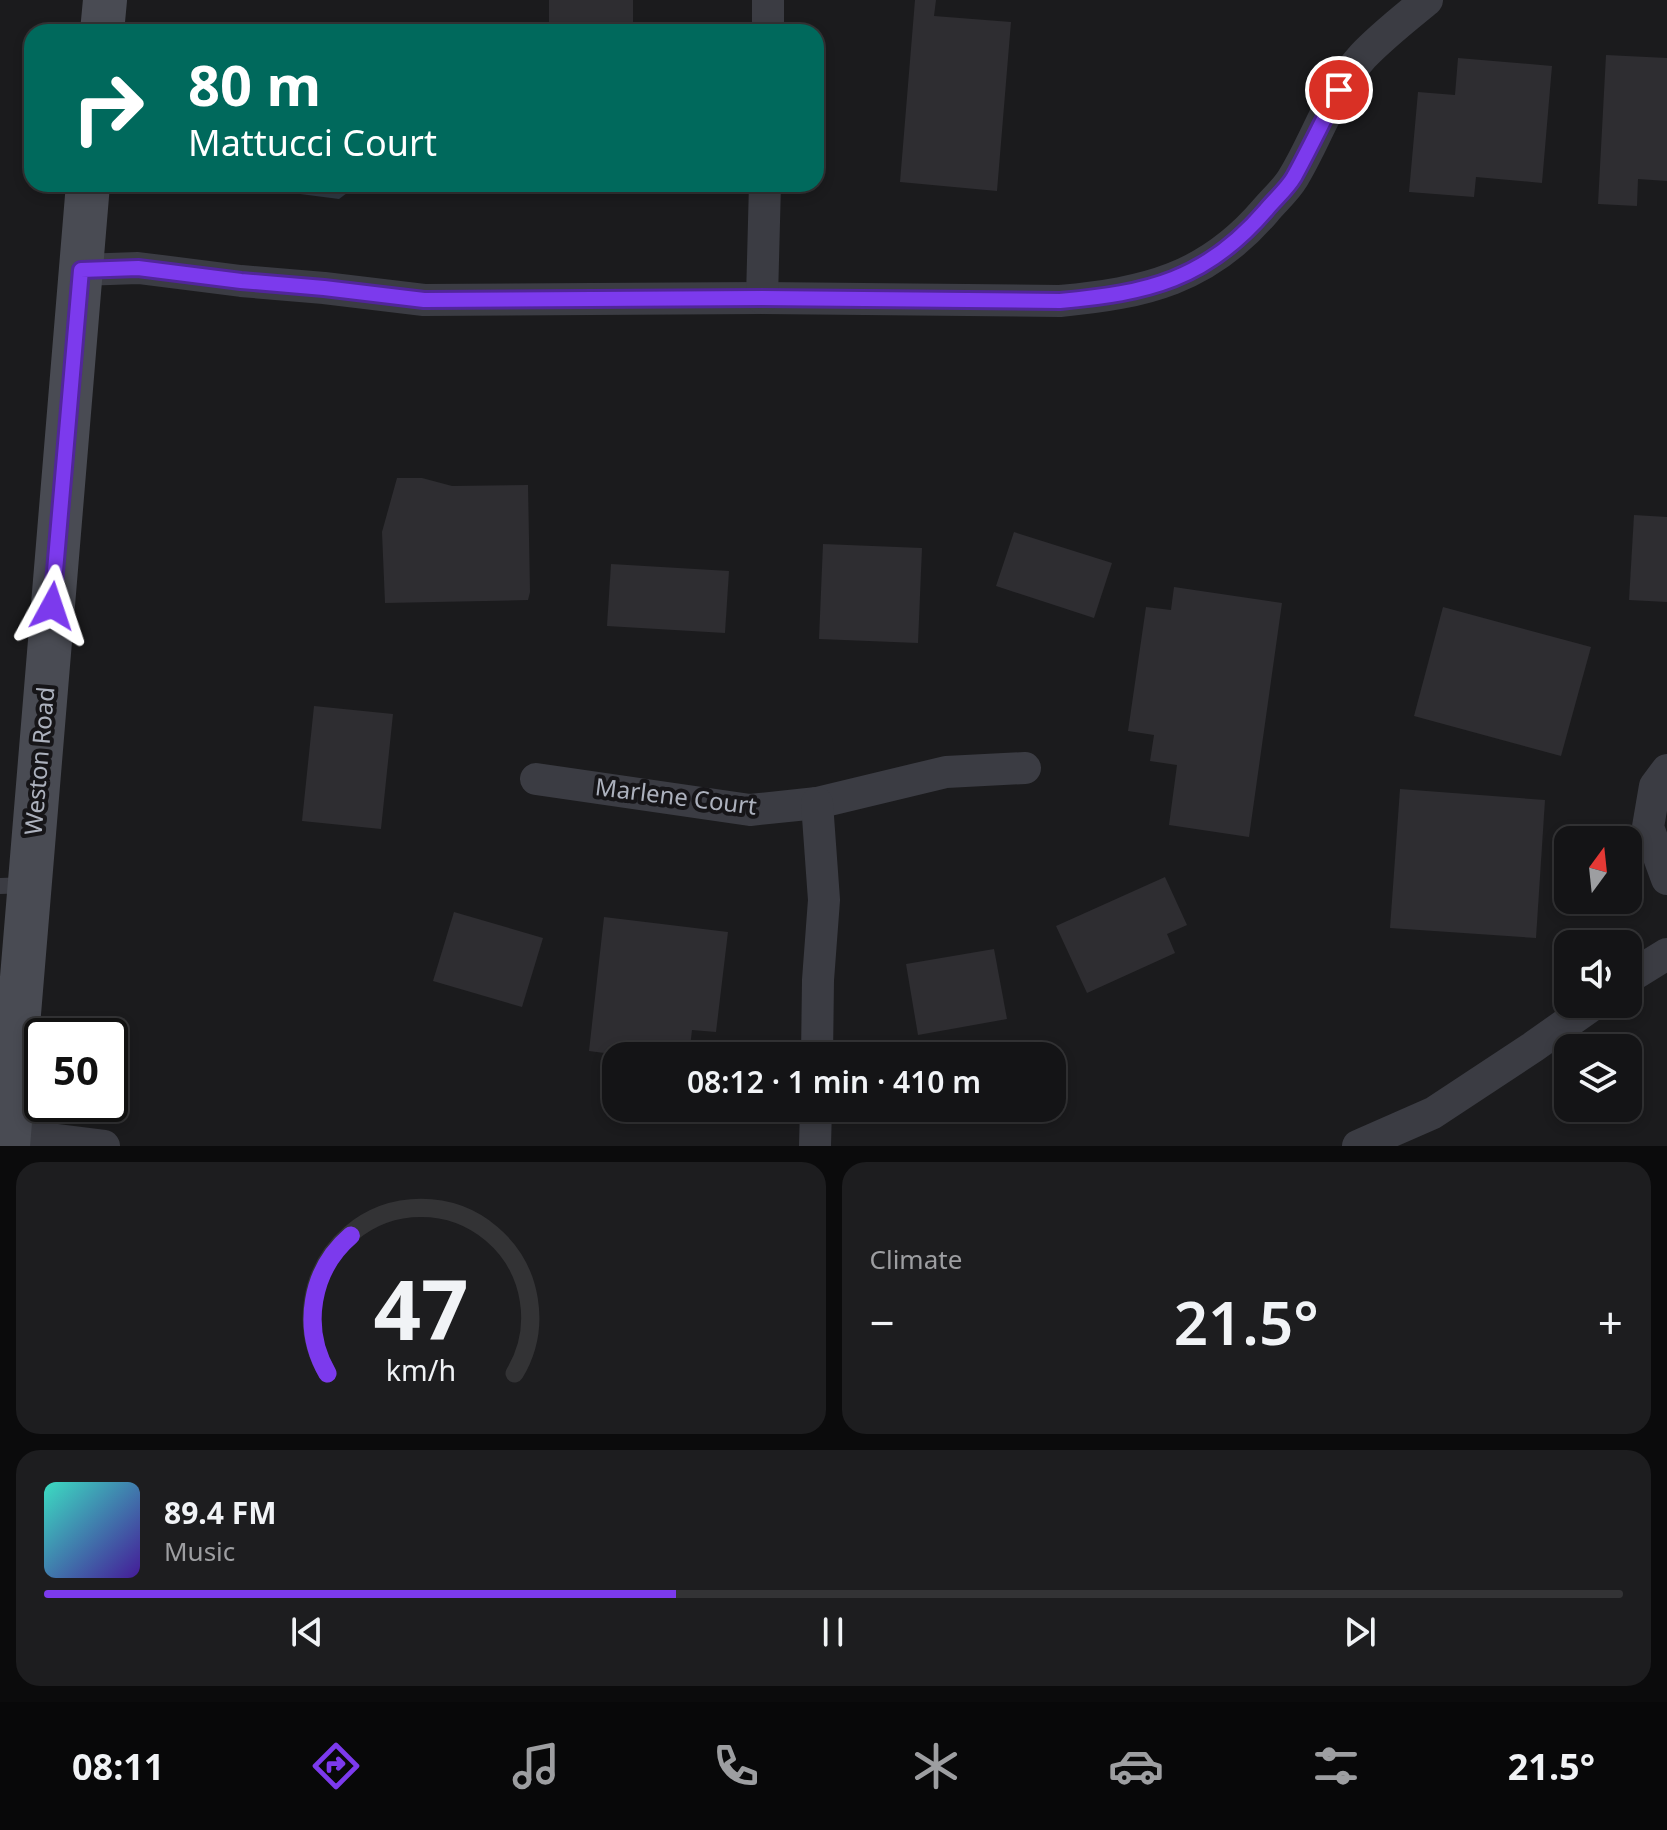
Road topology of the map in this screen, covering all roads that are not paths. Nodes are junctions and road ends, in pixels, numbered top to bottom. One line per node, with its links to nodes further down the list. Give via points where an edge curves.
1 (105, 0): 4 (main road)
2 (768, 0): 5 (street)
3 (1427, 0): 9 (street, via 1362,57 1292,179 1260,217 1230,247 1193,271 1154,286 1060,301)
4 (103, 24)
5 (768, 24)
6 (87, 192): 8 (main road, Weston Road)
7 (765, 192): 9 (street)
8 (81, 270): 9 (street, via 138,268 424,300); 15 (main road, Weston Road)
9 (762, 298)
10 (1025, 768): 13 (street, Marlene Court, via 946,772)
11 (1667, 770): 14 (street, via 1655,786 1648,827)
12 (536, 779): 13 (street, Marlene Court, via 750,810)
13 (817, 803): 19 (street, via 824,900)
14 (1667, 879)
15 (15, 885): 21 (main road, Weston Road)
16 (1667, 954): 17 (street)
17 (1642, 969)
18 (1574, 1018): 24 (street, via 1433,1113)
19 (817, 1042)
20 (816, 1122): 23 (street)
21 (5, 1138): 22 (street)
22 (104, 1146)
23 (815, 1146)
24 (1358, 1146)

